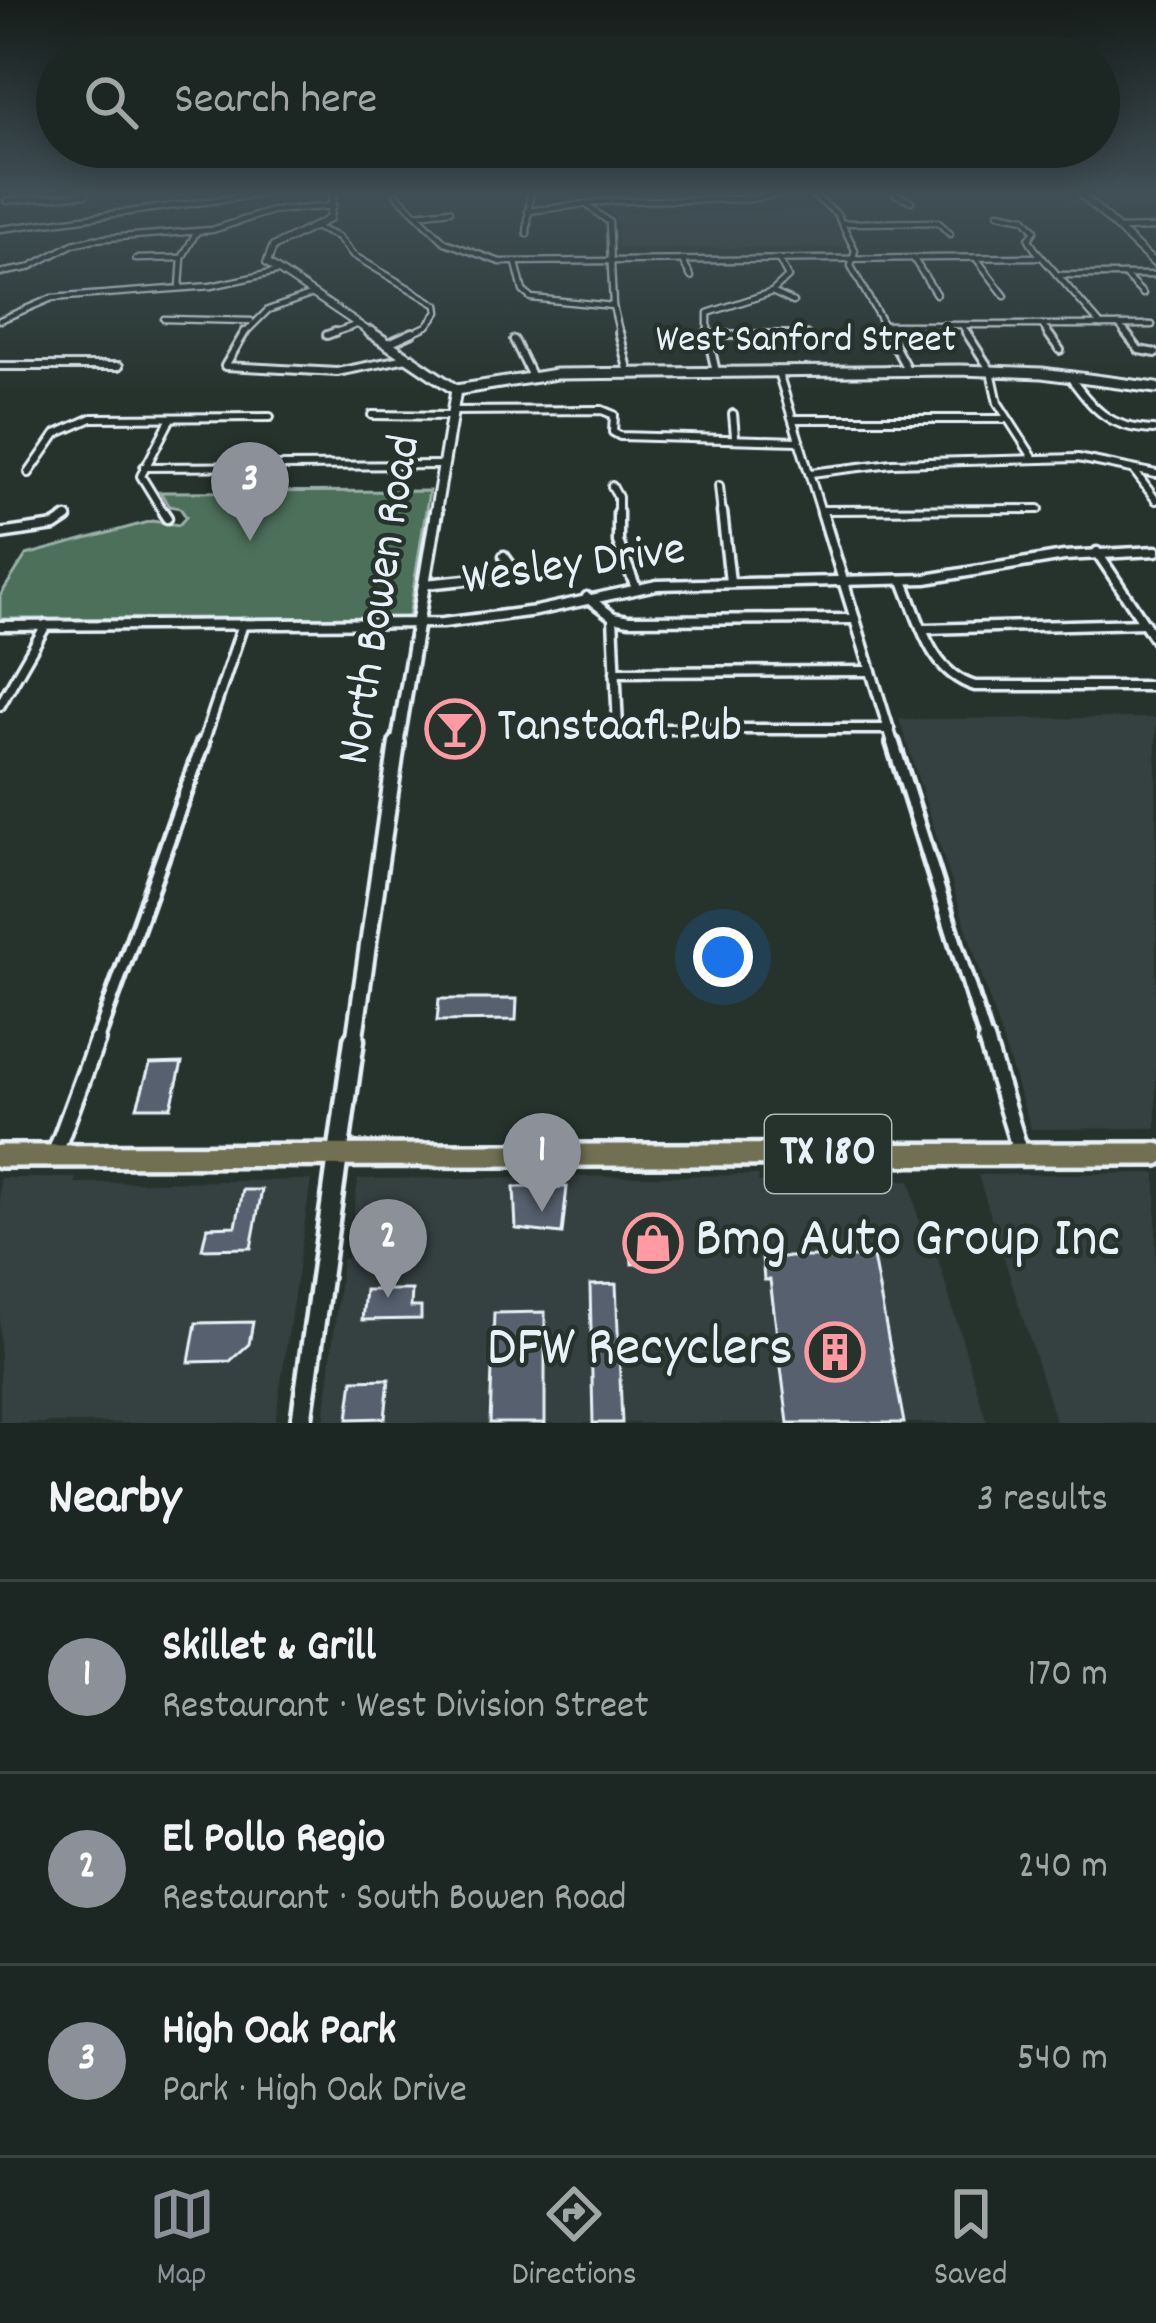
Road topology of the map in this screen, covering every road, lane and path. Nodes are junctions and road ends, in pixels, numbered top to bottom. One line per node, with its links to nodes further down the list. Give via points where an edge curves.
1 (42, 260): 16 (street)
2 (182, 260): 21 (street)
3 (266, 260): 15 (street)
4 (362, 260): 43 (street, via 437,305 428,326)
5 (508, 260): 14 (street)
6 (593, 260): 14 (street)
7 (612, 260): 28 (street)
8 (682, 260): 20 (street)
9 (779, 260): 22 (street, via 788,277)
10 (852, 260): 33 (street)
11 (915, 260): 24 (street)
12 (978, 260): 26 (street)
13 (1044, 260): 18 (street)
14 (517, 262): 28 (street, via 531,298)
15 (276, 272): 21 (street); 23 (street, North Bowen Road)
16 (0, 273)
17 (1156, 274): 19 (street)
18 (1057, 275): 19 (street); 36 (street)
19 (1124, 275): 25 (street)
20 (691, 277)
21 (180, 287): 30 (street, via 52,298)
22 (772, 292): 27 (street); 40 (street, via 711,310)
23 (313, 294): 31 (street); 32 (street, North Bowen Road)
24 (936, 294)
25 (1143, 294)
26 (1005, 296)
27 (793, 302)
28 (614, 306): 53 (street)
29 (164, 319): 31 (street)
30 (0, 320)
31 (250, 321): 46 (street, via 230,369 337,372)
32 (359, 324): 39 (street); 43 (street, North Bowen Road)
33 (884, 325): 34 (street); 49 (street)
34 (962, 325): 35 (street); 50 (street)
35 (1042, 325): 36 (street); 44 (street)
36 (1101, 325): 37 (street)
37 (1119, 325): 38 (street); 45 (street, via 1139,350)
38 (1152, 325)
39 (328, 334)
40 (708, 335): 41 (street); 51 (street)
41 (806, 335)
42 (514, 340): 55 (street)
43 (389, 343): 46 (street, North Bowen Road)
44 (1060, 350)
45 (1156, 353)
46 (412, 357): 57 (street, North Bowen Road)
47 (0, 366): 48 (street)
48 (119, 366)
49 (908, 371): 50 (street, West Sanford Street); 52 (street, West Sanford Street)
50 (991, 371): 54 (street, West Sanford Street); 64 (street)
51 (716, 372): 52 (street, West Sanford Street); 53 (street, West Sanford Street)
52 (778, 372): 63 (street)
53 (629, 373): 55 (street, West Sanford Street)
54 (1069, 376): 56 (street, West Sanford Street); 65 (street, via 1104,423)
55 (532, 377): 57 (street, West Sanford Street)
56 (1156, 388)
57 (456, 390): 58 (street, North Bowen Road)
58 (452, 413): 60 (street); 66 (street, via 602,410 614,415 620,436); 69 (street, North Bowen Road)
59 (733, 414): 66 (street)
60 (372, 415)
61 (269, 417): 62 (street)
62 (171, 418): 70 (street); 72 (street, via 78,422 56,434)
63 (793, 419): 64 (street); 67 (street)
64 (1007, 419): 68 (street)
65 (1154, 430)
66 (735, 436): 67 (street)
67 (798, 441): 73 (street)
68 (1034, 459): 71 (street, via 1090,459); 73 (street)
69 (444, 465): 70 (street); 89 (street, North Bowen Road)
70 (144, 467): 81 (street, via 142,482)
71 (1135, 472): 74 (street); 77 (street)
72 (28, 473)
73 (811, 473): 79 (street)
74 (1156, 474)
75 (612, 485): 90 (street, via 618,542)
76 (719, 486): 87 (street)
77 (1156, 500)
78 (1040, 509): 79 (street)
79 (821, 510): 88 (street)
80 (67, 518): 82 (street)
81 (166, 518)
82 (0, 534)
83 (1156, 551): 84 (street, Wesley Drive)
84 (1097, 553): 86 (street, Wesley Drive); 95 (street)
85 (505, 556): 89 (street, via 514,570 506,576)
86 (903, 581): 88 (street, Wesley Drive); 99 (street)
87 (730, 582): 88 (street, Wesley Drive); 90 (street, Wesley Drive)
88 (844, 583): 93 (street)
89 (424, 584): 94 (street, North Bowen Road)
90 (636, 588): 91 (street, Wesley Drive)
91 (587, 597): 92 (street); 94 (street, Wesley Drive, via 514,615)
92 (613, 617): 93 (street); 102 (street)
93 (855, 619): 101 (street)
94 (419, 623): 96 (street, Wesley Drive); 110 (street, North Bowen Road)
95 (1144, 623): 99 (street); 100 (street)
96 (243, 624): 98 (street, Wesley Drive); 112 (street)
97 (0, 626): 98 (street, Wesley Drive)
98 (46, 626): 104 (street)
99 (925, 629): 103 (street, via 941,669 965,684)
100 (1156, 641)
101 (871, 670): 102 (street); 107 (street)
102 (615, 672): 106 (street)
103 (1156, 686)
104 (0, 705)
105 (598, 729): 106 (street)
106 (618, 729): 107 (street)
107 (889, 729): 108 (street)
108 (1022, 1154): 109 (main road, TX 180); 110 (main road, TX 180)
109 (1156, 1154)
110 (336, 1155): 112 (main road, TX 180); 113 (street, North Bowen Road)
111 (0, 1156): 112 (main road, TX 180)
112 (54, 1156)
113 (301, 1423)

